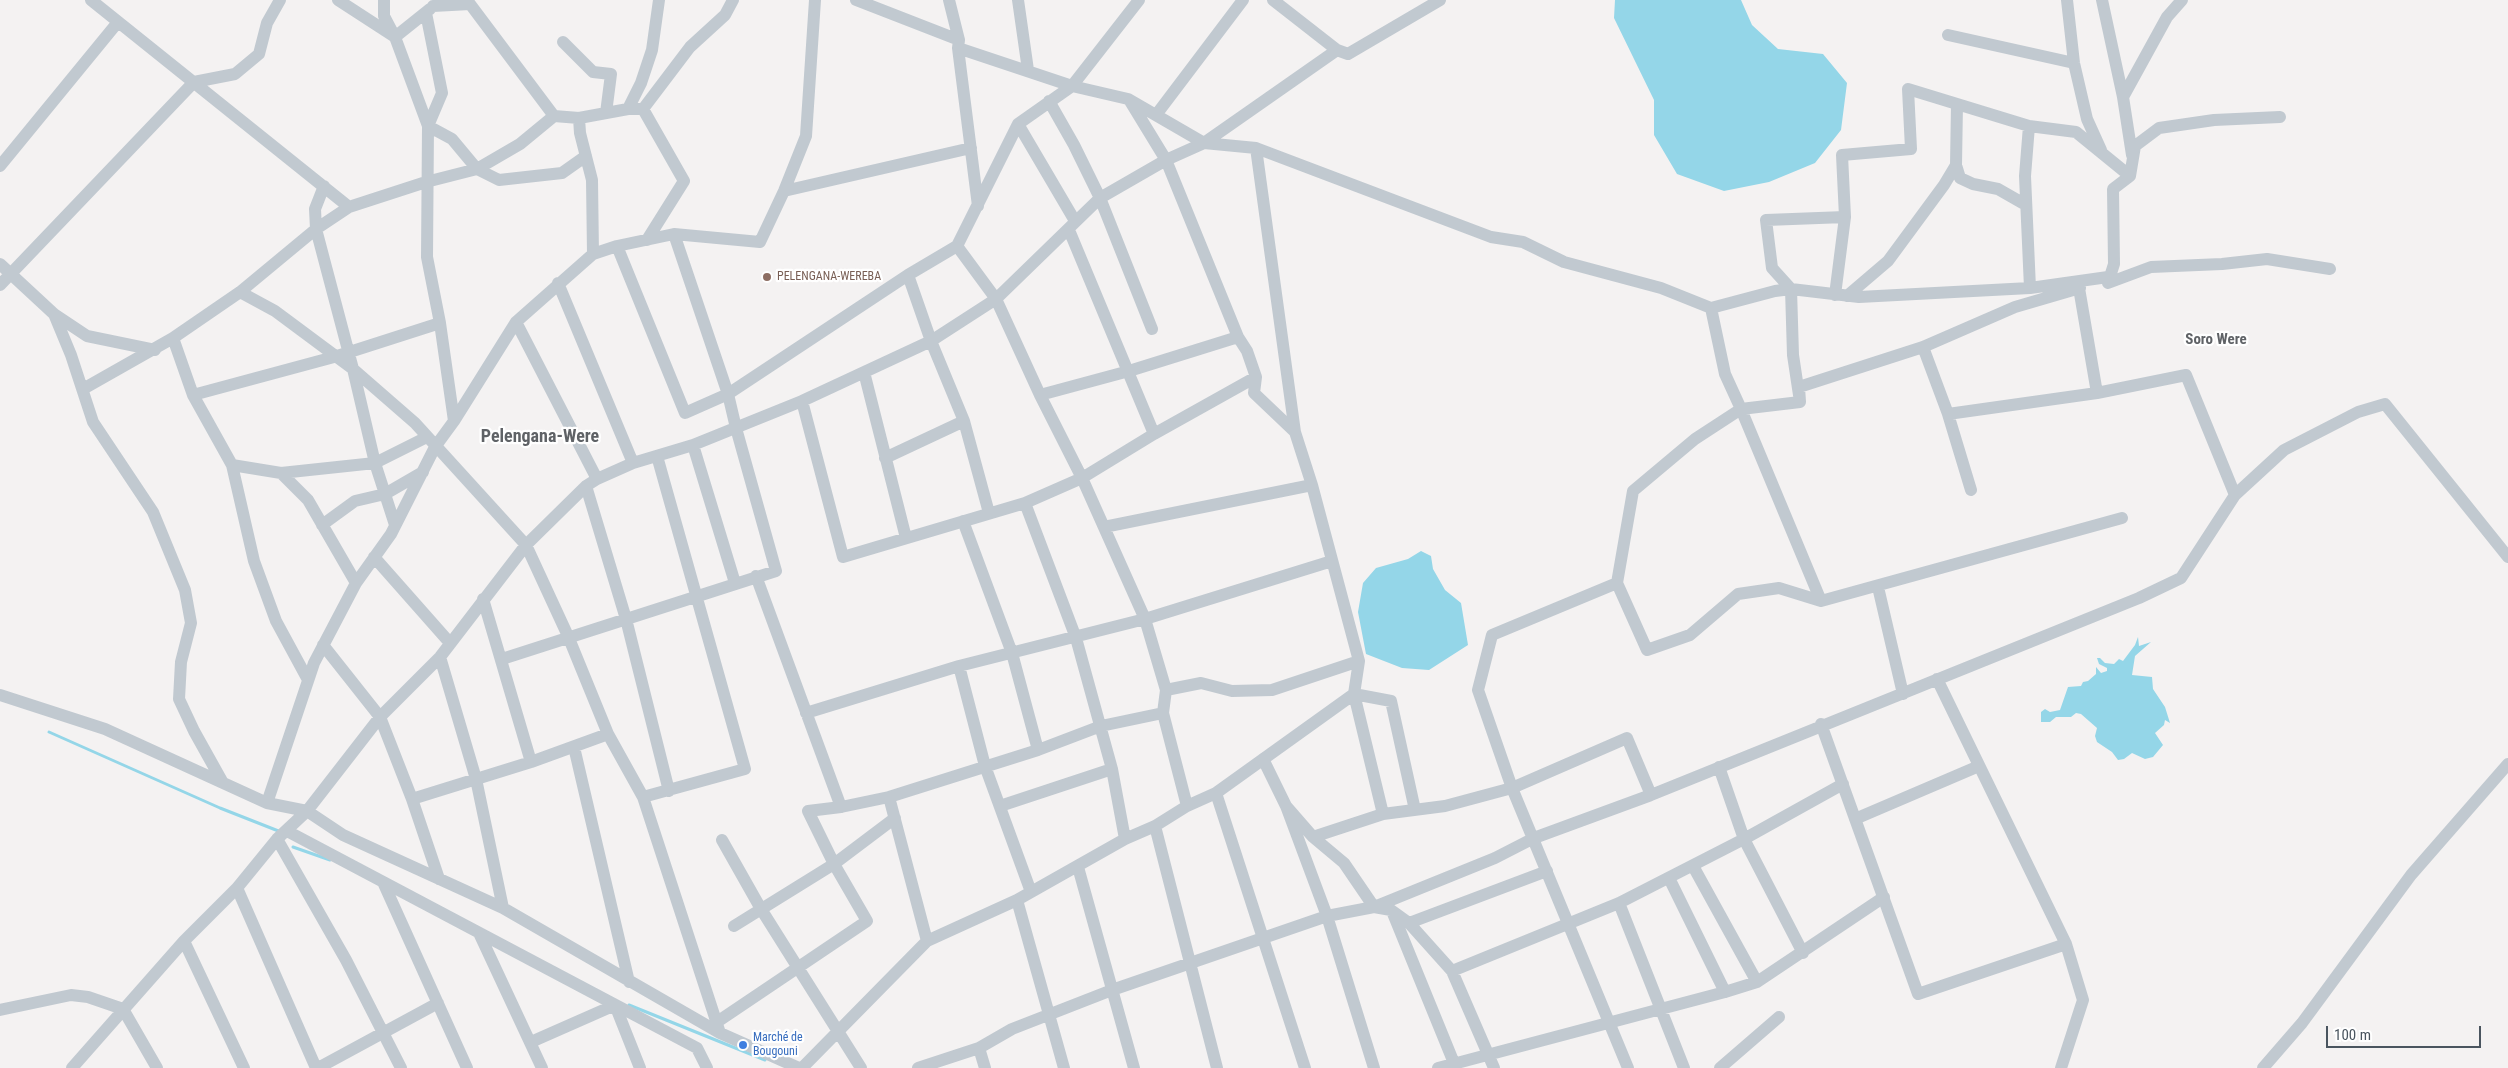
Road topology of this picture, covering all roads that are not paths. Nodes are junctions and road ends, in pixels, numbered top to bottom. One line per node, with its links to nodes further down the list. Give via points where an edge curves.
1 (91, 0): 20 (street)
2 (113, 0): 20 (street)
3 (280, 0): 29 (street, via 267,23 259,54 235,74)
4 (338, 0): 23 (street)
5 (384, 0): 23 (street, via 384,16)
6 (659, 0): 35 (street, via 652,50)
7 (733, 0): 36 (street, via 726,15 690,46)
8 (815, 0): 58 (street, via 806,136)
9 (856, 0): 25 (street)
10 (950, 0): 25 (street)
11 (1139, 0): 30 (street)
12 (1243, 0): 38 (street)
13 (1273, 0): 26 (street)
14 (1440, 0): 26 (street, via 1348,54)
15 (2067, 0): 27 (street)
16 (2102, 0): 31 (street)
17 (2182, 0): 31 (street, via 2167,17)
18 (1020, 1): 28 (street)
19 (434, 6): 23 (street); 39 (street, via 470,4); 43 (street, via 442,93)
20 (104, 11): 21 (street)
21 (118, 22): 29 (street); 53 (street)
22 (1948, 36): 27 (street)
23 (395, 37): 43 (street)
24 (563, 42): 37 (street, via 593,72 611,74)
25 (958, 44): 28 (street); 46 (street)
26 (1337, 50): 45 (street)
27 (2074, 63): 48 (street, via 2087,119)
28 (1028, 70): 30 (street)
29 (194, 82): 57 (street); 73 (street)
30 (1072, 86): 32 (street); 33 (street)
31 (2123, 97): 49 (street)
32 (1128, 98): 38 (street); 51 (street)
33 (1049, 101): 42 (street); 59 (street)
34 (1957, 104): 44 (street); 52 (street); 63 (street, via 1908,89 1911,149 1842,155)
35 (628, 109): 36 (street); 37 (street)
36 (643, 109): 67 (street, via 684,181)
37 (606, 113): 41 (street)
38 (1156, 115): 45 (street)
39 (554, 116): 41 (street); 54 (street, via 520,144)
40 (2280, 117): 49 (street, via 2214,120 2159,128 2135,146)
41 (579, 118): 50 (street)
42 (1018, 124): 62 (street); 64 (street)
43 (428, 126): 54 (street, via 452,139); 56 (street)
44 (2030, 126): 48 (street, via 2076,132); 60 (street)
45 (1204, 143): 47 (street); 51 (street)
46 (970, 148): 58 (street); 62 (street)
47 (1256, 148): 84 (street, via 1491,237 1523,242 1564,262 1662,288); 112 (street)
48 (2102, 153): 55 (street)
49 (2132, 155): 55 (street)
50 (586, 156): 54 (street, via 562,173 531,178 500,180); 70 (street, via 592,180)
51 (1166, 160): 59 (street); 89 (street)
52 (1956, 165): 60 (street, via 1960,178 1998,189); 82 (street, via 1888,261)
53 (0, 166)
54 (477, 169): 56 (street)
55 (2130, 176): 75 (street, via 2113,189 2114,264)
56 (426, 182): 61 (street); 87 (street, via 426,257)
57 (324, 186): 61 (street); 65 (street, via 315,209)
58 (784, 191): 66 (street, via 760,242)
59 (1100, 198): 64 (street); 88 (street)
60 (2026, 205): 78 (street)
61 (349, 206): 65 (street)
62 (978, 206): 69 (street)
63 (1845, 217): 80 (street, via 1766,220 1772,268); 82 (street)
64 (1072, 226): 83 (street); 97 (street)
65 (316, 229): 81 (street); 94 (street)
66 (674, 234): 67 (street); 102 (street)
67 (647, 240): 68 (street)
68 (617, 246): 70 (street); 102 (street, via 685,413)
69 (957, 246): 74 (street); 83 (street)
70 (593, 254): 76 (street)
71 (0, 264): 73 (street)
72 (2330, 269): 75 (street, via 2267,259 2151,268)
73 (12, 274): 77 (street); 85 (street)
74 (908, 275): 91 (street); 102 (street)
75 (2108, 280): 78 (street); 79 (street)
76 (558, 283): 86 (street); 119 (street)
77 (0, 286)
78 (2030, 288): 82 (street)
79 (2079, 288): 92 (street, via 2015,307); 101 (street)
80 (1791, 289): 82 (street); 84 (street); 106 (street)
81 (240, 292): 90 (street); 95 (street, via 275,311)
82 (1841, 296)
83 (996, 299): 91 (street); 103 (street)
84 (1711, 308): 107 (street, via 1725,374)
85 (54, 314): 93 (street, via 87,336); 100 (street)
86 (516, 322): 109 (street); 124 (street)
87 (440, 323): 94 (street); 109 (street)
88 (1152, 329)
89 (1238, 337): 97 (street); 99 (street)
90 (173, 338): 93 (street); 104 (street)
91 (931, 341): 98 (street); 110 (street)
92 (1923, 347): 106 (street, via 1799,387); 108 (street)
93 (155, 350): 100 (street)
94 (348, 352): 95 (street); 96 (street)
95 (334, 357): 96 (street); 104 (street)
96 (353, 368): 114 (street); 118 (street)
97 (1129, 371): 103 (street); 113 (street)
98 (864, 372): 105 (street); 117 (street)
99 (1256, 377): 112 (street, via 1254,393); 113 (street)
100 (83, 389): 182 (street, via 93,422 153,512 185,590 191,623 181,662 178,699)
101 (2097, 393): 108 (street); 128 (street, via 2186,375)
102 (728, 394): 111 (street)
103 (1040, 395): 123 (street)
104 (193, 396): 120 (street)
105 (802, 400): 111 (street); 136 (street, via 843,557)
106 (1800, 402): 107 (street)
107 (1742, 409): 144 (street, via 1695,439 1633,491); 148 (street)
108 (1948, 414): 126 (street)
109 (454, 421): 114 (street)
110 (964, 421): 117 (street); 130 (street)
111 (736, 428): 115 (street); 141 (street, via 776,571)
112 (1295, 432): 125 (street)
113 (1154, 434): 123 (street)
114 (431, 442): 118 (street); 121 (street); 137 (street)
115 (693, 445): 116 (street); 142 (street)
116 (657, 456): 119 (street); 146 (street)
117 (885, 458): 136 (street)
118 (375, 463): 122 (street); 127 (street)
119 (633, 463): 124 (street)
120 (232, 465): 122 (street); 161 (street, via 254,561 276,621)
121 (423, 471): 127 (street); 134 (street)
122 (282, 473): 133 (street, via 308,500)
123 (1082, 478): 129 (street); 135 (street)
124 (592, 483): 137 (street); 149 (street)
125 (1312, 485): 135 (street); 140 (street)
126 (1971, 490)
127 (385, 494): 133 (street, via 355,502); 134 (street)
128 (2235, 495): 139 (street, via 2284,450 2358,412 2385,404); 160 (street, via 2181,578)
129 (1025, 503): 130 (street); 152 (street)
130 (989, 513): 132 (street)
131 (2122, 518): 145 (street)
132 (963, 520): 136 (street); 155 (street)
133 (322, 525): 143 (street)
134 (395, 525): 138 (street)
135 (1104, 527): 150 (street)
136 (906, 538)
137 (526, 545): 147 (street); 151 (street)
138 (374, 557): 143 (street); 153 (street)
139 (2508, 557)
140 (1332, 560): 150 (street); 158 (street)
141 (756, 576): 142 (street); 166 (street)
142 (735, 582): 146 (street)
143 (356, 583): 154 (street)
144 (1617, 583): 148 (street, via 1647,650 1690,635 1738,594 1779,588); 184 (street, via 1492,635 1478,690)
145 (1878, 587): 148 (street); 164 (street)
146 (697, 596): 149 (street); 185 (street, via 745,769)
147 (483, 599): 153 (street); 157 (street)
148 (1821, 601)
149 (626, 619): 151 (street); 185 (street)
150 (1145, 619): 152 (street); 162 (street)
151 (568, 636): 157 (street); 171 (street)
152 (1076, 638): 155 (street); 170 (street)
153 (450, 643): 156 (street)
154 (323, 645): 161 (street); 168 (street)
155 (1012, 653): 159 (street); 173 (street)
156 (440, 657): 168 (street); 181 (street)
157 (502, 659): 175 (street)
158 (1359, 662): 162 (street, via 1272,690 1232,691 1201,683); 163 (street)
159 (960, 666): 166 (street); 177 (street)
160 (1937, 679): 164 (street); 178 (street)
161 (308, 680): 191 (street)
162 (1166, 690): 167 (street)
163 (1354, 694): 174 (street); 196 (street, via 1391,701); 198 (street)
164 (1903, 694): 169 (street)
165 (0, 695): 182 (street, via 105,729)
166 (806, 713): 195 (street)
167 (1164, 713): 170 (street); 193 (street)
168 (380, 716): 190 (street); 197 (street)
169 (1821, 724): 179 (street); 183 (street)
170 (1101, 726): 173 (street); 180 (street)
171 (608, 734): 172 (street); 188 (street)
172 (574, 747): 175 (street); 237 (street)
173 (1038, 750): 177 (street)
174 (1262, 759): 186 (street); 194 (street)
175 (531, 762): 181 (street)
176 (2508, 764): 280 (street, via 2411,875 2302,1023)
177 (985, 766): 189 (street); 192 (street)
178 (1979, 766): 200 (street); 232 (street)
179 (1719, 767): 187 (street); 206 (street)
180 (1112, 769): 192 (street); 205 (street)
181 (476, 780): 190 (street); 221 (street)
182 (223, 783): 191 (street)
183 (1843, 784): 200 (street); 206 (street)
184 (1512, 788): 187 (street, via 1628,738); 196 (street, via 1446,806); 204 (street)
185 (669, 791): 188 (street)
186 (1216, 793): 193 (street); 229 (street)
187 (1651, 795): 204 (street)
188 (643, 797): 249 (street)
189 (889, 797): 195 (street); 199 (street)
190 (412, 799): 213 (street)
191 (266, 803): 197 (street)
192 (1000, 806): 216 (street)
193 (1187, 806): 201 (street)
194 (1286, 806): 203 (street); 224 (street)
195 (841, 807): 208 (street, via 808,811)
196 (1415, 810): 198 (street)
197 (308, 811): 202 (street); 213 (street, via 344,835)
198 (1384, 814): 203 (street)
199 (895, 818): 208 (street); 231 (street)
200 (1855, 819): 217 (street)
201 (1154, 826): 205 (street); 234 (street)
202 (282, 835): 214 (street); 215 (street); 251 (street)
203 (1313, 837): 220 (street, via 1344,864)
204 (1534, 838): 211 (street); 220 (street, via 1495,858)
205 (1125, 839): 210 (street)
206 (1744, 839): 209 (street); 233 (street)
207 (722, 840): 222 (street)
208 (834, 864): 222 (street); 235 (street, via 867,921)
209 (1693, 866): 212 (street); 238 (street)
210 (1078, 867): 216 (street); 239 (street)
211 (1547, 871): 225 (street); 226 (street)
212 (1669, 878): 219 (street); 240 (street)
213 (439, 880): 221 (street)
214 (382, 882): 228 (street); 241 (street)
215 (237, 888): 230 (street); 259 (street)
216 (1031, 892): 218 (street)
217 (1884, 897): 232 (street, via 1918,994); 233 (street)
218 (1017, 900): 231 (street); 246 (street)
219 (1619, 903): 225 (street); 244 (street)
220 (1374, 907): 223 (street); 224 (street)
221 (504, 908): 237 (street)
222 (761, 909): 227 (street); 235 (street)
223 (1392, 910): 226 (street); 256 (street)
224 (1327, 916): 229 (street); 273 (street)
225 (1567, 922): 236 (street); 248 (street)
226 (1409, 923): 236 (street)
227 (734, 926)
228 (480, 933): 242 (street); 252 (street)
229 (1262, 940): 234 (street); 272 (street)
230 (184, 941): 243 (street); 258 (street)
231 (927, 941): 250 (street)
232 (2066, 944): 279 (street, via 2083,1000)
233 (1803, 953): 238 (street)
234 (1190, 964): 239 (street); 271 (street)
235 (797, 968): 249 (street); 250 (street)
236 (1452, 970): 254 (street)
237 (629, 982): 249 (street)
238 (1757, 982): 240 (street)
239 (1112, 990): 246 (street); 270 (street)
240 (1726, 992): 244 (street)
241 (438, 1003): 251 (street); 261 (street)
242 (615, 1005): 252 (street); 263 (street); 264 (street, via 697,1048)
243 (123, 1009): 245 (street, via 71,995); 255 (street); 257 (street)
244 (1660, 1009): 248 (street); 277 (street)
245 (0, 1010)
246 (1048, 1013): 253 (street); 269 (street)
247 (1779, 1016): 278 (street)
248 (1609, 1023): 254 (street); 276 (street)
249 (718, 1027): 265 (street)
250 (836, 1031): 265 (street); 266 (street)
251 (384, 1032): 259 (street); 260 (street)
252 (531, 1042): 262 (street)
253 (980, 1048): 267 (street); 268 (street)
254 (1487, 1054): 256 (street); 275 (street)
255 (77, 1066)
256 (1455, 1066): 274 (street)
257 (157, 1068)
258 (244, 1068)
259 (317, 1068)
260 (401, 1068)
261 (467, 1068)
262 (542, 1068)
263 (640, 1068)
264 (707, 1068)
265 (801, 1068)
266 (861, 1068)
267 (918, 1068)
268 (985, 1068)
269 (1064, 1068)
270 (1134, 1068)
271 (1217, 1068)
272 (1306, 1068)
273 (1374, 1068)
274 (1438, 1068)
275 (1494, 1068)
276 (1628, 1068)
277 (1684, 1068)
278 (1720, 1068)
279 (2062, 1068)
280 (2263, 1068)

